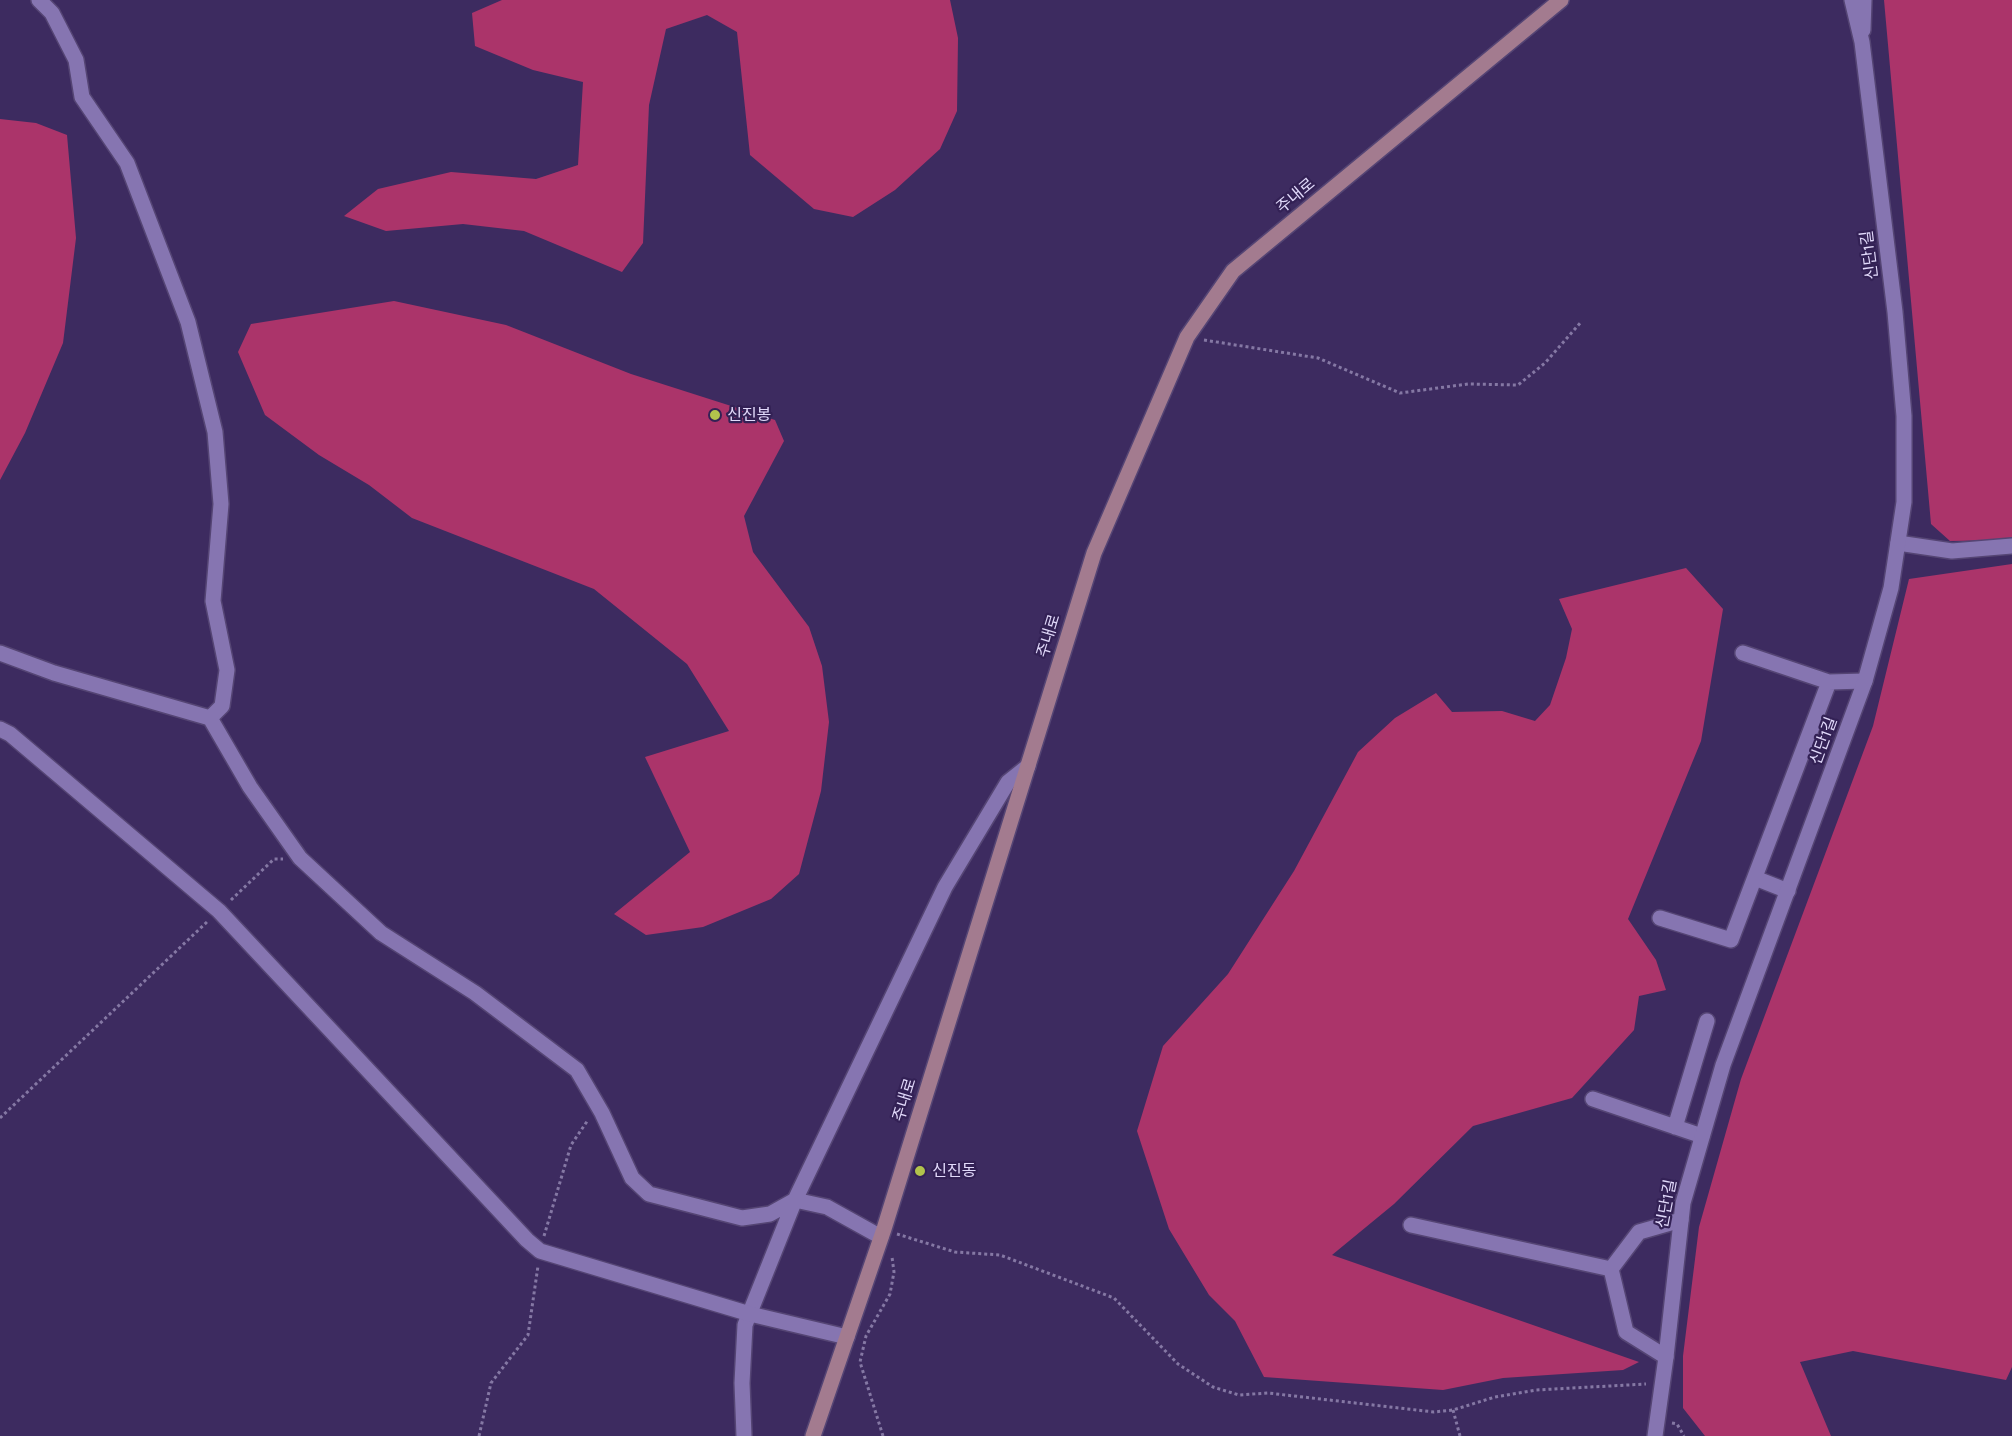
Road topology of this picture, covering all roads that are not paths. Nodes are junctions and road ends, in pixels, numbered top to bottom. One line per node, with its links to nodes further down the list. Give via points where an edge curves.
1 (39, 0): 12 (street, via 52,13 76,60 82,97 127,163 188,322 215,432 221,504 213,601 227,670 222,706)
2 (1561, 0): 14 (main road, 주내로, via 1233,272 1187,337 1094,553)
3 (1852, 0): 5 (street)
4 (1864, 0): 5 (street)
5 (1862, 42): 6 (street, 신단1길, via 1904,416 1904,502)
6 (1898, 543): 7 (street, via 1952,551); 10 (street, 신단1길, via 1891,588)
7 (2012, 546)
8 (0, 653): 12 (street, via 54,673)
9 (1743, 653): 11 (street)
10 (1865, 681): 11 (street); 16 (street, 신단1길)
11 (1829, 682): 15 (street)
12 (210, 718): 22 (street, via 250,787 300,858 381,933 475,993 577,1070 632,1178 649,1194 742,1218 770,1214)
13 (0, 729): 27 (street, via 219,911 540,1251)
14 (1028, 766): 22 (street, via 1008,782 945,887); 25 (main road, 주내로)
15 (1755, 878): 16 (street); 17 (street, via 1731,940)
16 (1788, 891): 21 (street, 신단1길, via 1723,1065)
17 (1660, 918)
18 (1707, 1021): 20 (street)
19 (1593, 1099): 20 (street)
20 (1675, 1126): 21 (street)
21 (1702, 1136): 23 (street, 신단1길)
22 (795, 1200): 25 (street, via 827,1207); 27 (street)
23 (1681, 1220): 26 (street, via 1639,1232); 29 (street, 신단1길)
24 (1411, 1225): 26 (street)
25 (888, 1242): 28 (main road, 주내로)
26 (1611, 1269): 29 (street, via 1626,1332)
27 (750, 1314): 28 (street); 30 (street, via 745,1325 742,1383)
28 (847, 1337): 31 (main road, 주내로)
29 (1666, 1358): 32 (street, 신단1길)
30 (744, 1436)
31 (813, 1436)
32 (1654, 1436)

